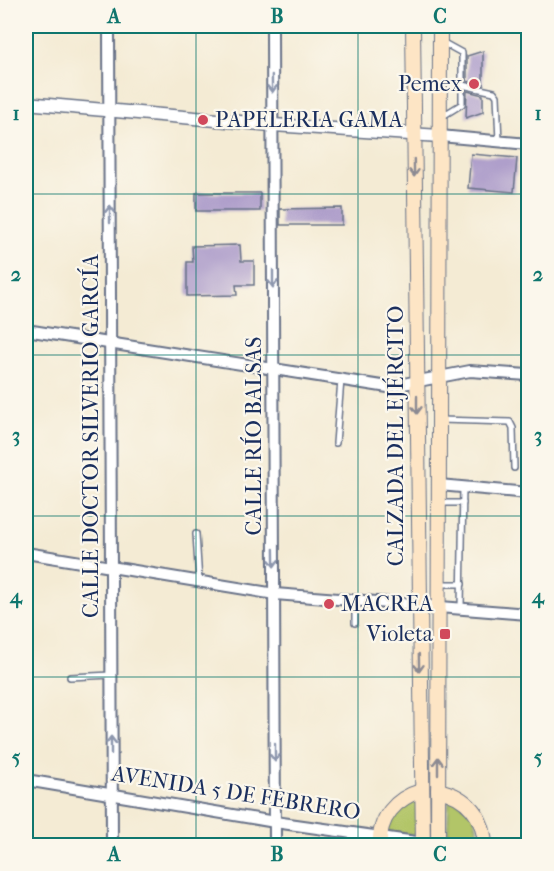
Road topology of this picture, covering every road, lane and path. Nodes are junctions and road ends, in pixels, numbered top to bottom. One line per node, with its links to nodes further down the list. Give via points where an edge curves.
1 (109, 26): 8 (street, CALLE DOCTOR SILVERIO GARCÍA)
2 (272, 26): 10 (street, CALLE RÍO BALSAS, one-way to 10)
3 (413, 26): 11 (main road, CALZADA DEL EJÉRCITO)
4 (440, 26): 5 (main road, CALZADA DEL EJÉRCITO)
5 (440, 40): 6 (lane, via 462,53); 9 (main road, CALZADA DEL EJÉRCITO)
6 (462, 85): 9 (lane, via 460,107); 13 (lane, via 497,96)
7 (26, 103): 8 (street)
8 (110, 111): 10 (street); 16 (street, CALLE DOCTOR SILVERIO GARCÍA, one-way to 8)
9 (440, 118): 12 (main road, CALZADA DEL EJÉRCITO)
10 (273, 125): 11 (street); 17 (street, CALLE RÍO BALSAS, one-way to 17)
11 (413, 136): 12 (street); 21 (main road, CALZADA DEL EJÉRCITO, one-way to 21)
12 (440, 136): 13 (street); 19 (main road, CALZADA DEL EJÉRCITO)
13 (499, 141): 14 (street)
14 (528, 144)
15 (26, 330): 16 (street)
16 (109, 343): 17 (street); 32 (street, CALLE DOCTOR SILVERIO GARCÍA)
17 (273, 371): 20 (street); 36 (street, CALLE RÍO BALSAS, one-way to 36)
18 (528, 375): 19 (street, via 470,371)
19 (440, 376): 21 (street); 22 (main road, CALZADA DEL EJÉRCITO)
20 (341, 380): 21 (street, via 388,387); 23 (lane)
21 (417, 382): 38 (main road, CALZADA DEL EJÉRCITO, one-way to 38)
22 (440, 420): 24 (lane, via 510,422); 25 (main road, CALZADA DEL EJÉRCITO)
23 (336, 443)
24 (514, 468)
25 (439, 485): 26 (street); 28 (main road, CALZADA DEL EJÉRCITO)
26 (463, 487): 27 (street); 29 (lane)
27 (528, 493)
28 (439, 503): 29 (lane); 34 (main road, CALZADA DEL EJÉRCITO)
29 (463, 503): 35 (lane)
30 (196, 534): 33 (lane)
31 (26, 553): 32 (street)
32 (110, 567): 33 (street); 43 (street, CALLE DOCTOR SILVERIO GARCÍA)
33 (199, 582): 36 (street)
34 (439, 584): 35 (lane); 39 (main road, CALZADA DEL EJÉRCITO)
35 (462, 584): 40 (lane)
36 (275, 594): 37 (street); 49 (street, CALLE RÍO BALSAS, one-way to 49)
37 (355, 600): 38 (street); 42 (lane)
38 (418, 606): 39 (street); 47 (main road, CALZADA DEL EJÉRCITO, one-way to 47)
39 (439, 607): 40 (street); 46 (main road, CALZADA DEL EJÉRCITO, one-way to 39)
40 (461, 609): 41 (street)
41 (528, 614)
42 (355, 623)
43 (111, 675): 44 (lane); 48 (street, CALLE DOCTOR SILVERIO GARCÍA, one-way to 43)
44 (70, 677)
45 (26, 780): 48 (street, AVENIDA 5 DE FEBRERO)
46 (438, 790): 52 (main road, CALZADA DEL EJÉRCITO); 55 (main road, via 463,800 473,809)
47 (422, 791): 50 (main road, via 395,805 382,826); 51 (main road, CALZADA DEL EJÉRCITO)
48 (112, 794): 49 (street, AVENIDA 5 DE FEBRERO); 53 (street, CALLE DOCTOR SILVERIO GARCÍA)
49 (274, 822): 50 (street, AVENIDA 5 DE FEBRERO); 54 (street, CALLE RÍO BALSAS)
50 (380, 841): 51 (street, AVENIDA 5 DE FEBRERO)
51 (423, 844): 52 (street, AVENIDA 5 DE FEBRERO)
52 (438, 845)
53 (112, 846)
54 (275, 846)
55 (485, 846)

